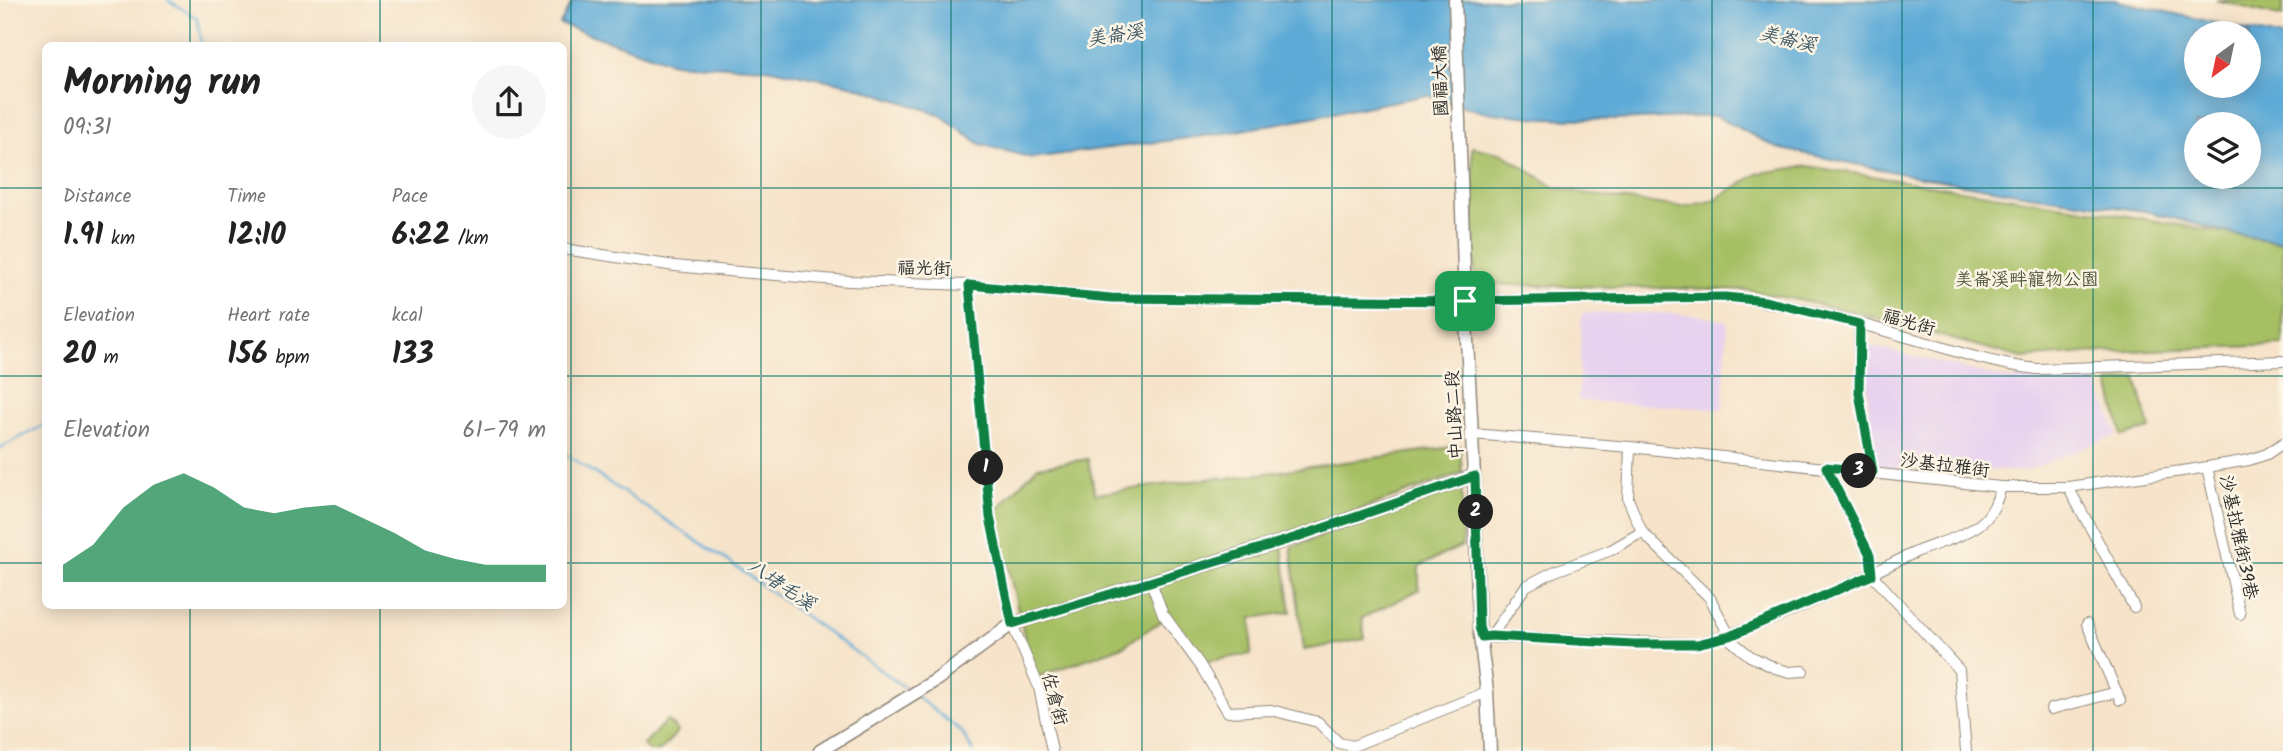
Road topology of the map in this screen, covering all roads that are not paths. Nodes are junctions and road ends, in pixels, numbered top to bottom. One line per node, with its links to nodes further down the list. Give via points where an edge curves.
1 (1455, 0): 2 (street, 國福大橋)
2 (1460, 161): 5 (street, 中山路二段)
3 (567, 249): 4 (street, 福光街, via 739,272)
4 (969, 285): 5 (street, 福光街, via 1111,298); 22 (street, 佐倉街, via 990,517)
5 (1465, 301): 6 (street, 福光街, via 1725,297 1765,301); 8 (street, 中山路二段)
6 (1860, 324): 7 (street, 福光街, via 2007,366 2037,369); 13 (street, via 1859,393)
7 (2283, 361)
8 (1472, 434): 10 (street, 沙基拉雅街); 14 (street, 中山路二段)
9 (2283, 443): 12 (street, 沙基拉雅街, via 2249,460)
10 (1630, 447): 11 (street, 沙基拉雅街); 17 (street, via 1628,499)
11 (1826, 467): 13 (street, 沙基拉雅街); 18 (street, via 1870,555)
12 (2207, 467): 16 (street, 沙基拉雅街); 21 (street, 沙基拉雅街39巷)
13 (1873, 472): 15 (street, 沙基拉雅街)
14 (1475, 476): 19 (street); 25 (street, 中山路二段, via 1479,627)
15 (2001, 487): 16 (street, 沙基拉雅街); 18 (street, via 1994,507 1979,525)
16 (2068, 487): 20 (street)
17 (1642, 532): 24 (street, via 1710,598); 25 (street, via 1526,586)
18 (1872, 575): 24 (street); 32 (street, via 1959,670)
19 (1151, 582): 22 (street); 27 (street, via 1163,614 1228,712 1271,710 1318,722 1339,743 1353,746)
20 (2134, 607)
21 (2240, 614)
22 (1012, 624): 29 (street, via 936,680); 30 (street, 佐倉街, via 1039,687)
23 (2087, 624): 28 (street, via 2119,696)
24 (1730, 636): 25 (street, via 1697,644); 26 (street, via 1761,663)
25 (1486, 637): 27 (street, 中山路二段)
26 (1803, 671)
27 (1487, 692): 31 (street, 中山路二段)
28 (2051, 709)
29 (820, 751)
30 (1052, 751)
31 (1490, 751)
32 (1966, 751)

